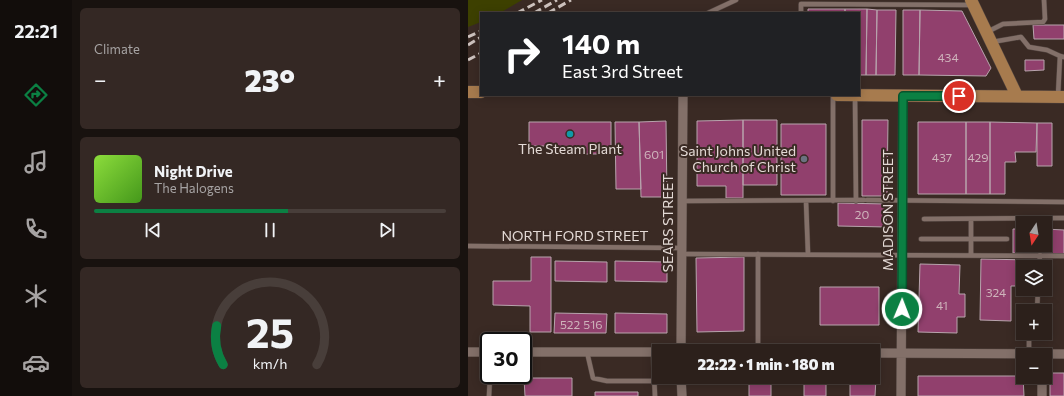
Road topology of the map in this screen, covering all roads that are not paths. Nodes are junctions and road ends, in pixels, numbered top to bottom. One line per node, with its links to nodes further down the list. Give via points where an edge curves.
1 (736, 0): 4 (lane)
2 (1044, 0): 6 (lane, via 1043,22 1003,24)
3 (973, 2): 5 (lane, via 801,4); 6 (main road)
4 (710, 12)
5 (801, 12)
6 (989, 37): 7 (lane, via 1021,37 1029,47 1048,50); 15 (main road)
7 (1062, 56): 16 (lane)
8 (468, 92): 9 (main road)
9 (480, 92)
10 (860, 95): 14 (main road)
11 (683, 96): 18 (street, SEARS STREET)
12 (833, 96): 20 (lane)
13 (855, 96): 21 (lane)
14 (903, 96): 15 (main road); 17 (street, MADISON STREET)
15 (1017, 96): 16 (main road)
16 (1061, 97)
17 (902, 200): 21 (lane); 22 (lane); 33 (street, MADISON STREET)
18 (682, 201): 19 (lane); 30 (street, SEARS STREET)
19 (806, 201): 20 (lane); 32 (lane)
20 (833, 201): 21 (lane)
21 (856, 201)
22 (1064, 202)
23 (1064, 218): 25 (lane)
24 (924, 219): 25 (lane)
25 (972, 219): 27 (lane)
26 (922, 239): 27 (lane)
27 (971, 239): 28 (lane); 34 (lane)
28 (1007, 239)
29 (468, 246): 30 (lane, NORTH FORD STREET)
30 (682, 251): 31 (lane, NORTH FORD STREET); 38 (street, SEARS STREET)
31 (758, 254): 32 (lane, NORTH FORD STREET); 39 (lane)
32 (808, 254): 33 (lane, NORTH FORD STREET)
33 (902, 254): 34 (lane, NORTH FORD STREET); 46 (street, MADISON STREET)
34 (971, 254): 35 (lane, NORTH FORD STREET)
35 (1040, 255): 36 (lane, NORTH FORD STREET); 37 (lane)
36 (1064, 256)
37 (1040, 260)
38 (681, 344)
39 (758, 344)
40 (468, 352): 41 (street)
41 (480, 352)
42 (532, 352): 43 (street)
43 (587, 352): 44 (street); 50 (lane, via 593,378 607,381)
44 (652, 352)
45 (880, 353): 46 (street)
46 (901, 353): 47 (street); 58 (street, MADISON STREET)
47 (1016, 353)
48 (1052, 354): 49 (street)
49 (1064, 354)
50 (652, 381)
51 (490, 384): 55 (lane)
52 (654, 384): 56 (lane)
53 (681, 384): 57 (street)
54 (1042, 384): 59 (street)
55 (489, 396)
56 (655, 396)
57 (682, 396)
58 (901, 396)
59 (1042, 396)

